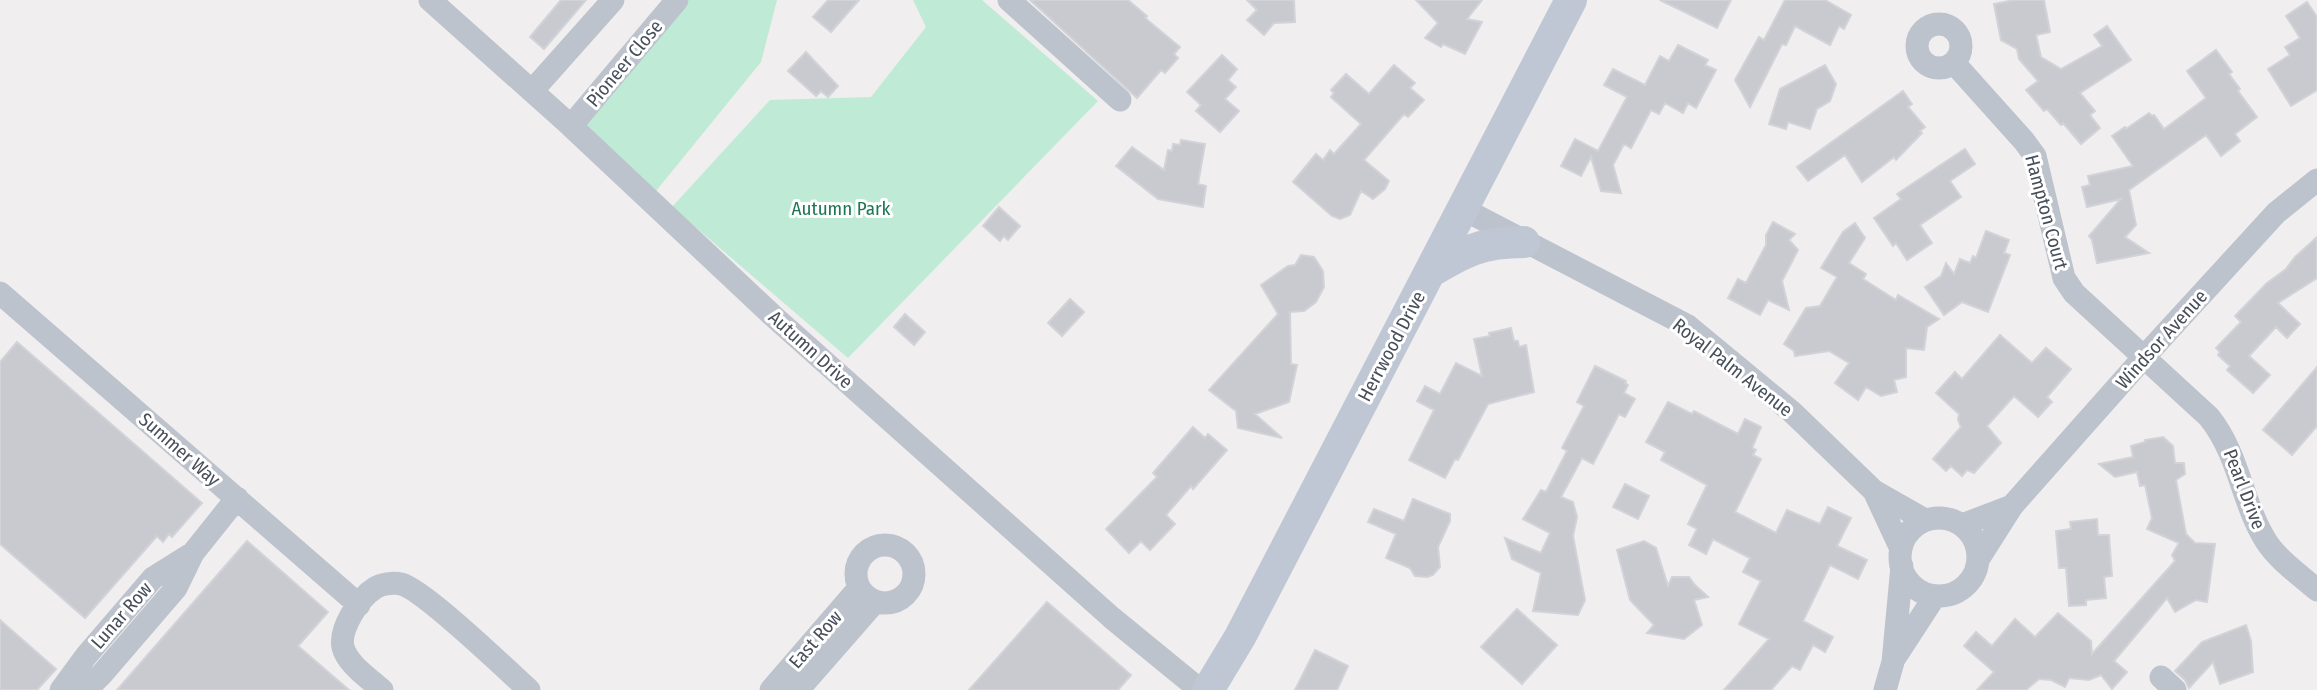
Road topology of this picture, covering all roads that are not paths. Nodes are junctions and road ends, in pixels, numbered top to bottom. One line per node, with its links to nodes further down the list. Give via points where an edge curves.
1 (430, 0): 7 (street, Autumn Drive)
2 (613, 0): 7 (street)
3 (677, 0): 9 (street, Pioneer Close)
4 (1009, 0): 8 (street)
5 (1571, 0): 11 (street, Herrwood Drive)
6 (1954, 63): 15 (street, Hampton Court, via 2035,156 2064,278 2074,293)
7 (532, 91): 9 (street, Autumn Drive)
8 (1120, 100)
9 (570, 127): 34 (street, Autumn Drive, via 793,334 1112,618)
10 (2317, 180): 15 (street, Windsor Avenue, via 2276,213)
11 (1463, 209): 12 (street, Royal Palm Avenue); 13 (street, Herrwood Drive)
12 (1524, 242): 13 (street, via 1479,247); 16 (street, Royal Palm Avenue, via 1688,327 1792,412)
13 (1430, 272): 35 (street, Herrwood Drive)
14 (5, 307): 17 (street, Summer Way)
15 (2145, 356): 18 (street, Windsor Avenue); 24 (street, Pearl Drive, via 2224,436 2267,543)
16 (1874, 491): 19 (street, Royal Palm Avenue); 22 (street, Royal Palm Avenue)
17 (237, 498): 21 (street, Lunar Row); 26 (street, Summer Way)
18 (2012, 506): 20 (street, Windsor Avenue); 23 (street, Windsor Avenue)
19 (1925, 520): 20 (street, via 1951,519); 22 (street, via 1905,537)
20 (1962, 525): 23 (street, via 1971,534)
21 (193, 552): 28 (street, Lunar Row, via 153,578); 29 (street, Lunar Row, via 176,588)
22 (1901, 558): 25 (street, via 1904,575 1912,585); 27 (street)
23 (1979, 558): 25 (street, via 1976,571 1960,590)
24 (2317, 590)
25 (1935, 596): 27 (street)
26 (359, 605): 30 (street, via 343,632 342,646 347,657); 31 (street, via 375,588 399,583 412,588)
27 (1893, 662): 36 (street)
28 (61, 690)
29 (86, 690)
30 (382, 690)
31 (529, 690)
32 (771, 690): 33 (street, East Row, via 867,595)
33 (798, 690)
34 (1200, 690)
35 (1208, 690)
36 (1885, 690)

